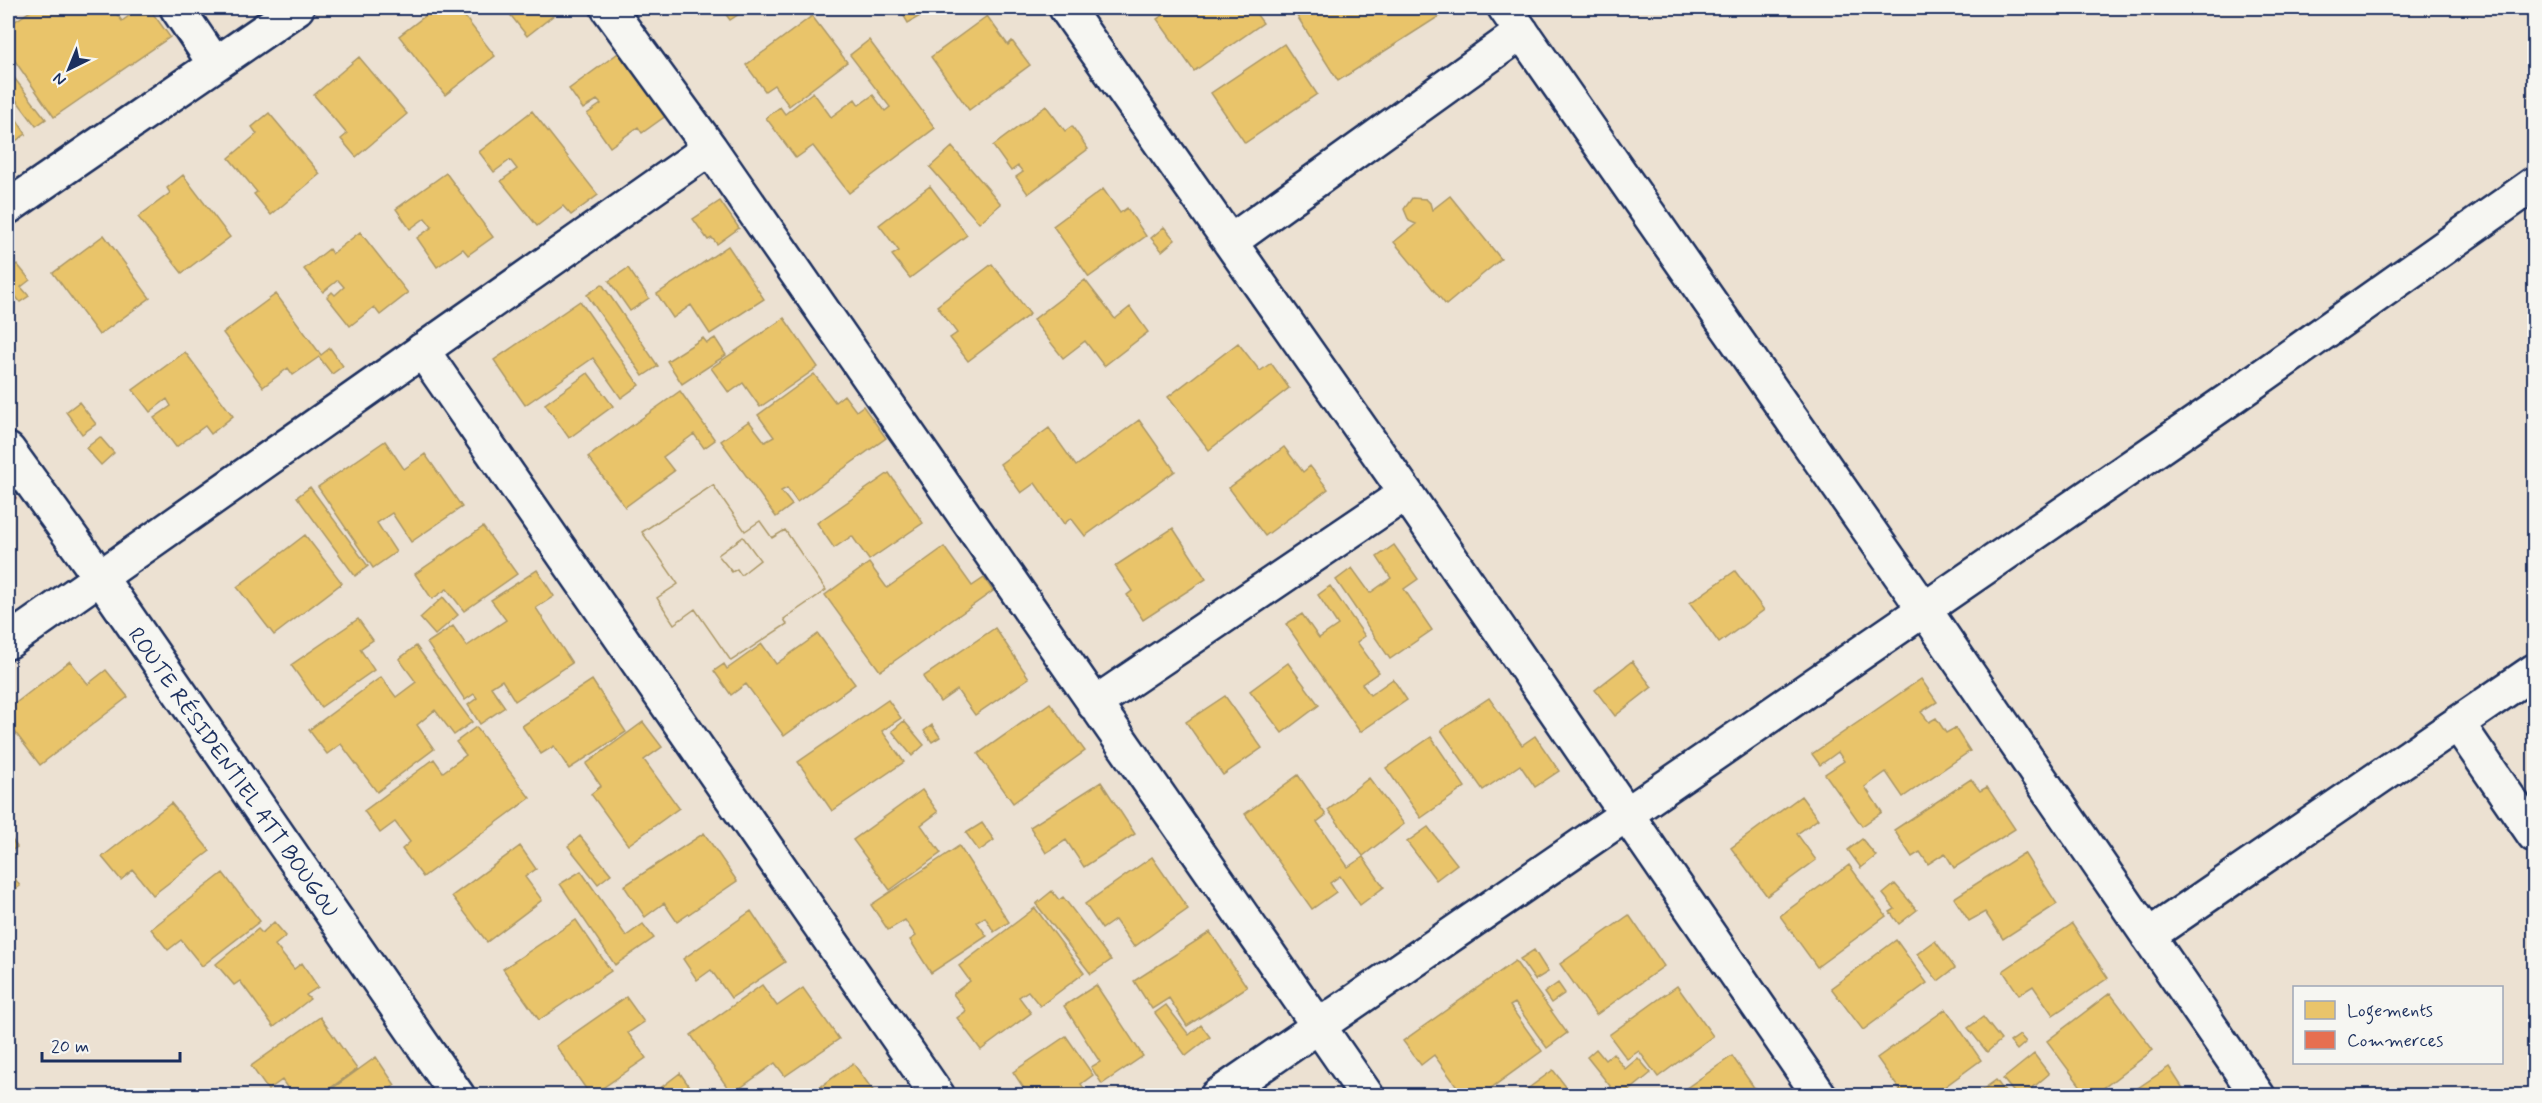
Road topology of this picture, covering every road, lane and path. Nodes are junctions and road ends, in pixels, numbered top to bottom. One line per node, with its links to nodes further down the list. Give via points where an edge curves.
1 (177, 8): 6 (street)
2 (297, 8): 6 (street)
3 (608, 8): 7 (street)
4 (1066, 8): 10 (street)
5 (1513, 20): 10 (street); 15 (street)
6 (215, 64): 9 (street)
7 (710, 148): 11 (street); 18 (street)
8 (2535, 184): 15 (street)
9 (8, 207)
10 (1230, 242): 13 (street)
11 (423, 350): 14 (street); 25 (street)
12 (8, 450): 14 (street, ROUTE RÉSIDENTIEL ATT BOUGOU)
13 (1406, 493): 18 (street); 20 (street)
14 (100, 577): 16 (street); 24 (street, ROUTE RÉSIDENTIEL ATT BOUGOU)
15 (1924, 609): 20 (street); 22 (street)
16 (8, 642)
17 (2535, 671): 19 (street)
18 (1094, 704): 23 (street)
19 (2458, 724): 21 (street); 22 (street)
20 (1628, 813): 23 (street); 28 (street)
21 (2535, 835)
22 (2148, 936): 29 (street)
23 (1319, 1026): 26 (street); 27 (street)
24 (458, 1095)
25 (938, 1095)
26 (1217, 1095)
27 (1367, 1095)
28 (1820, 1095)
29 (2258, 1095)

